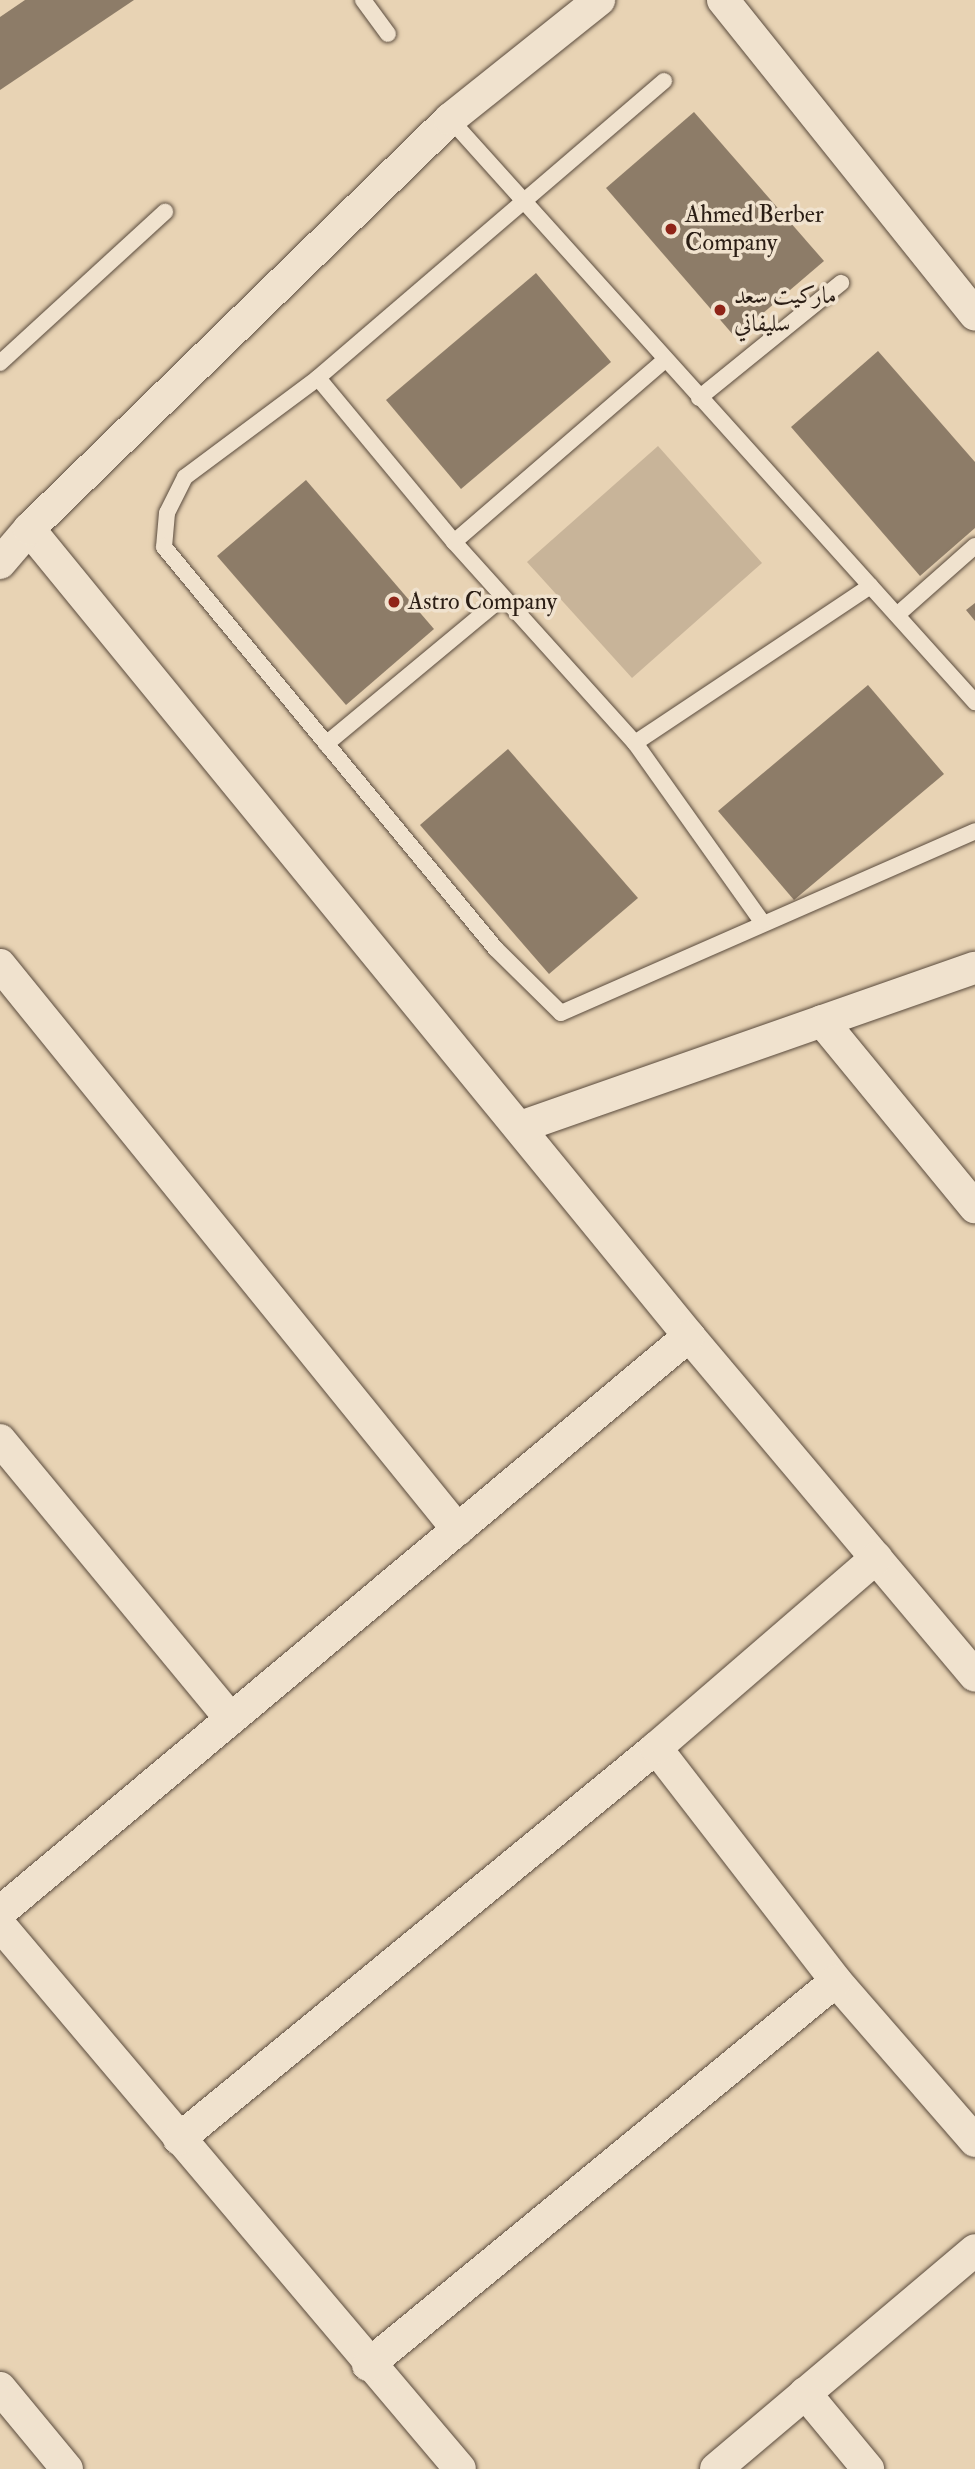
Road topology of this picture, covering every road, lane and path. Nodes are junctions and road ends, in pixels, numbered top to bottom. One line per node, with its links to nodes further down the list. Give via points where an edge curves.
1 (363, 0): 4 (lane)
2 (599, 0): 6 (street)
3 (723, 0): 10 (street)
4 (388, 34)
5 (664, 81): 7 (lane)
6 (450, 119): 7 (lane); 15 (street)
7 (523, 200): 11 (lane); 13 (lane)
8 (165, 212): 12 (lane)
9 (841, 284): 14 (lane)
10 (975, 315)
11 (665, 360): 14 (lane); 16 (lane)
12 (0, 363)
13 (318, 378): 16 (lane); 24 (lane, via 186,477 167,513 164,547)
14 (699, 398): 19 (lane)
15 (29, 530): 18 (street); 30 (street)
16 (454, 542): 20 (lane)
17 (975, 547): 21 (lane)
18 (0, 563)
19 (870, 586): 21 (lane); 23 (lane)
20 (503, 597): 23 (lane); 24 (lane)
21 (897, 615): 22 (lane)
22 (975, 702)
23 (635, 743): 26 (lane)
24 (327, 744): 26 (lane, via 496,949 561,1013)
25 (975, 831): 26 (lane)
26 (762, 922)
27 (0, 965): 34 (street)
28 (975, 968): 29 (street)
29 (822, 1021): 30 (street); 31 (street)
30 (520, 1127): 32 (street)
31 (975, 1207)
32 (689, 1336): 34 (street); 35 (street)
33 (0, 1440): 37 (street)
34 (457, 1530): 37 (street)
35 (876, 1558): 36 (street); 38 (street)
36 (975, 1676)
37 (231, 1719): 39 (street)
38 (656, 1748): 41 (street); 42 (street)
39 (0, 1912)
40 (0, 1925): 42 (street)
41 (836, 1981): 43 (street); 45 (street)
42 (179, 2138): 45 (street)
43 (975, 2141)
44 (975, 2250): 47 (street)
45 (368, 2365): 49 (street)
46 (0, 2388): 48 (street)
47 (805, 2393): 50 (street); 51 (street)
48 (67, 2469)
49 (460, 2469)
50 (716, 2469)
51 (868, 2469)

